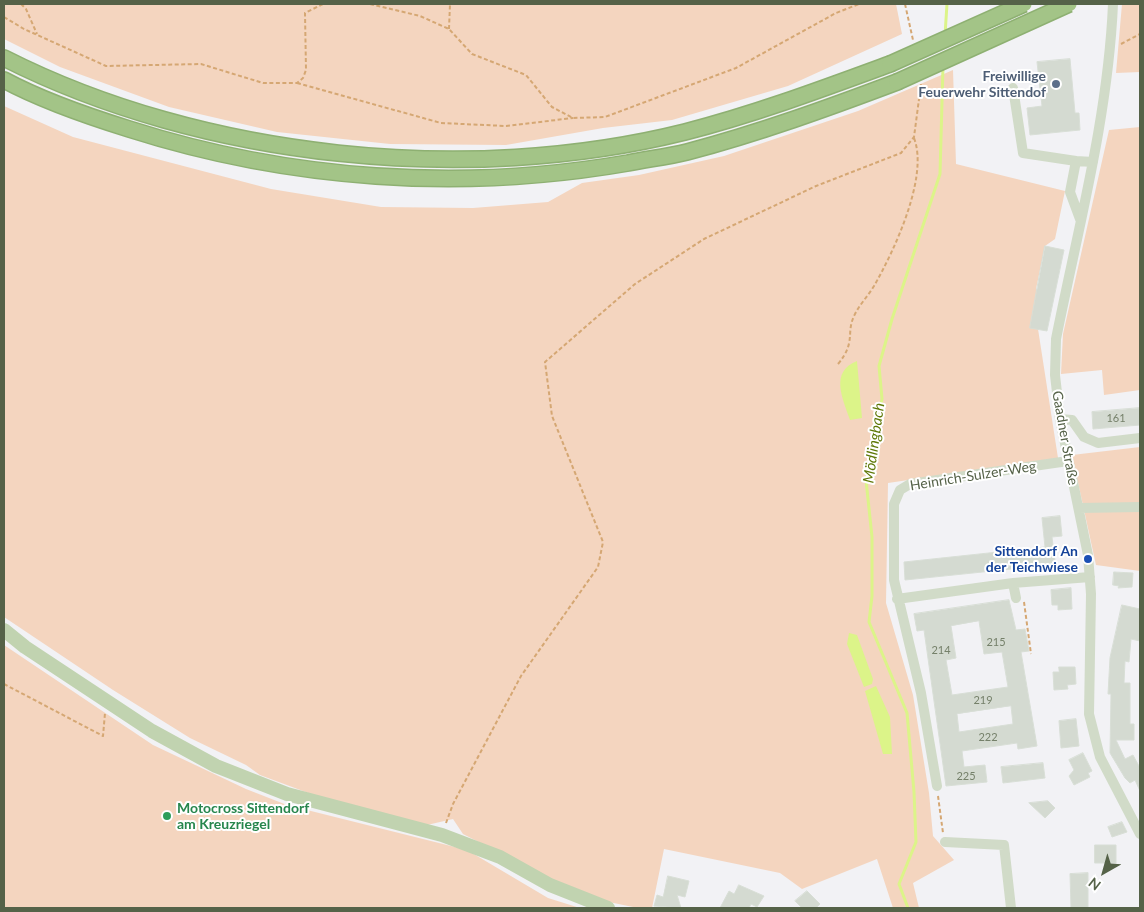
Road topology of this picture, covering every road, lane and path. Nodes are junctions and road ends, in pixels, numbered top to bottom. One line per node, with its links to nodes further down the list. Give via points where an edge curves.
1 (20, 4): 13 (path, via 26,9)
2 (323, 4): 19 (path, via 305,13 306,70)
3 (370, 4): 11 (path, via 420,16)
4 (450, 4): 11 (path)
5 (859, 4): 21 (path, via 836,13 736,68 605,117)
6 (905, 4): 14 (path)
7 (1024, 4): 16 (highway, bridge, via 890,64 784,104 683,132 585,150 487,159 393,158 294,148 188,126 99,99)
8 (1069, 4): 17 (highway, bridge, via 898,82 792,122 685,152 585,170 488,178 389,178 290,168 182,146 92,117)
9 (1113, 4): 15 (street, Gaadner Straße)
10 (4, 17): 13 (path)
11 (449, 29): 21 (path, via 472,54 526,75 552,107)
12 (1140, 34): 15 (path)
13 (37, 35): 19 (path, via 106,66 201,64 263,83)
14 (914, 44)
15 (1111, 46): 24 (street, Gaadner Straße, via 1104,108)
16 (4, 58)
17 (4, 80)
18 (920, 80): 22 (path, via 922,89)
19 (297, 83): 21 (path, via 441,123 506,126)
20 (1013, 88): 23 (street, via 1023,153)
21 (573, 118)
22 (914, 137): 26 (path, via 918,148 913,191 898,235 875,285 852,320 851,344); 42 (path, via 901,153 816,186 704,239 635,284 545,362 552,416 603,542 598,567 521,676 453,804)
23 (1076, 161): 24 (street); 25 (street, via 1070,192)
24 (1093, 162): 25 (street, Gaadner Straße)
25 (1081, 220): 27 (street, Gaadner Straße, via 1056,339 1055,375)
26 (838, 364)
27 (1060, 419): 28 (street, via 1072,420 1084,438 1098,443); 29 (street, Gaadner Straße)
28 (1140, 438)
29 (1068, 461): 31 (street, Gaadner Straße); 35 (street, Heinrich-Sulzer-Weg, via 910,484 900,490 894,504)
30 (1140, 507): 31 (street)
31 (1079, 508): 32 (street, Gaadner Straße)
32 (1090, 577): 33 (street); 41 (street, Gaadner Straße, via 1088,714 1100,758)
33 (1018, 583): 34 (street); 35 (street); 37 (path)
34 (1016, 598)
35 (897, 600): 40 (street, Heinrich-Sulzer-Weg, via 921,692)
36 (4, 630): 39 (main road)
37 (1031, 654)
38 (4, 684): 39 (path, via 103,736)
39 (107, 702): 42 (main road, via 216,766 287,794)
40 (937, 786): 43 (path)
41 (1140, 834)
42 (442, 835): 44 (main road, via 500,857)
43 (945, 842): 45 (street, via 1004,845)
44 (603, 907)
45 (1011, 908)

